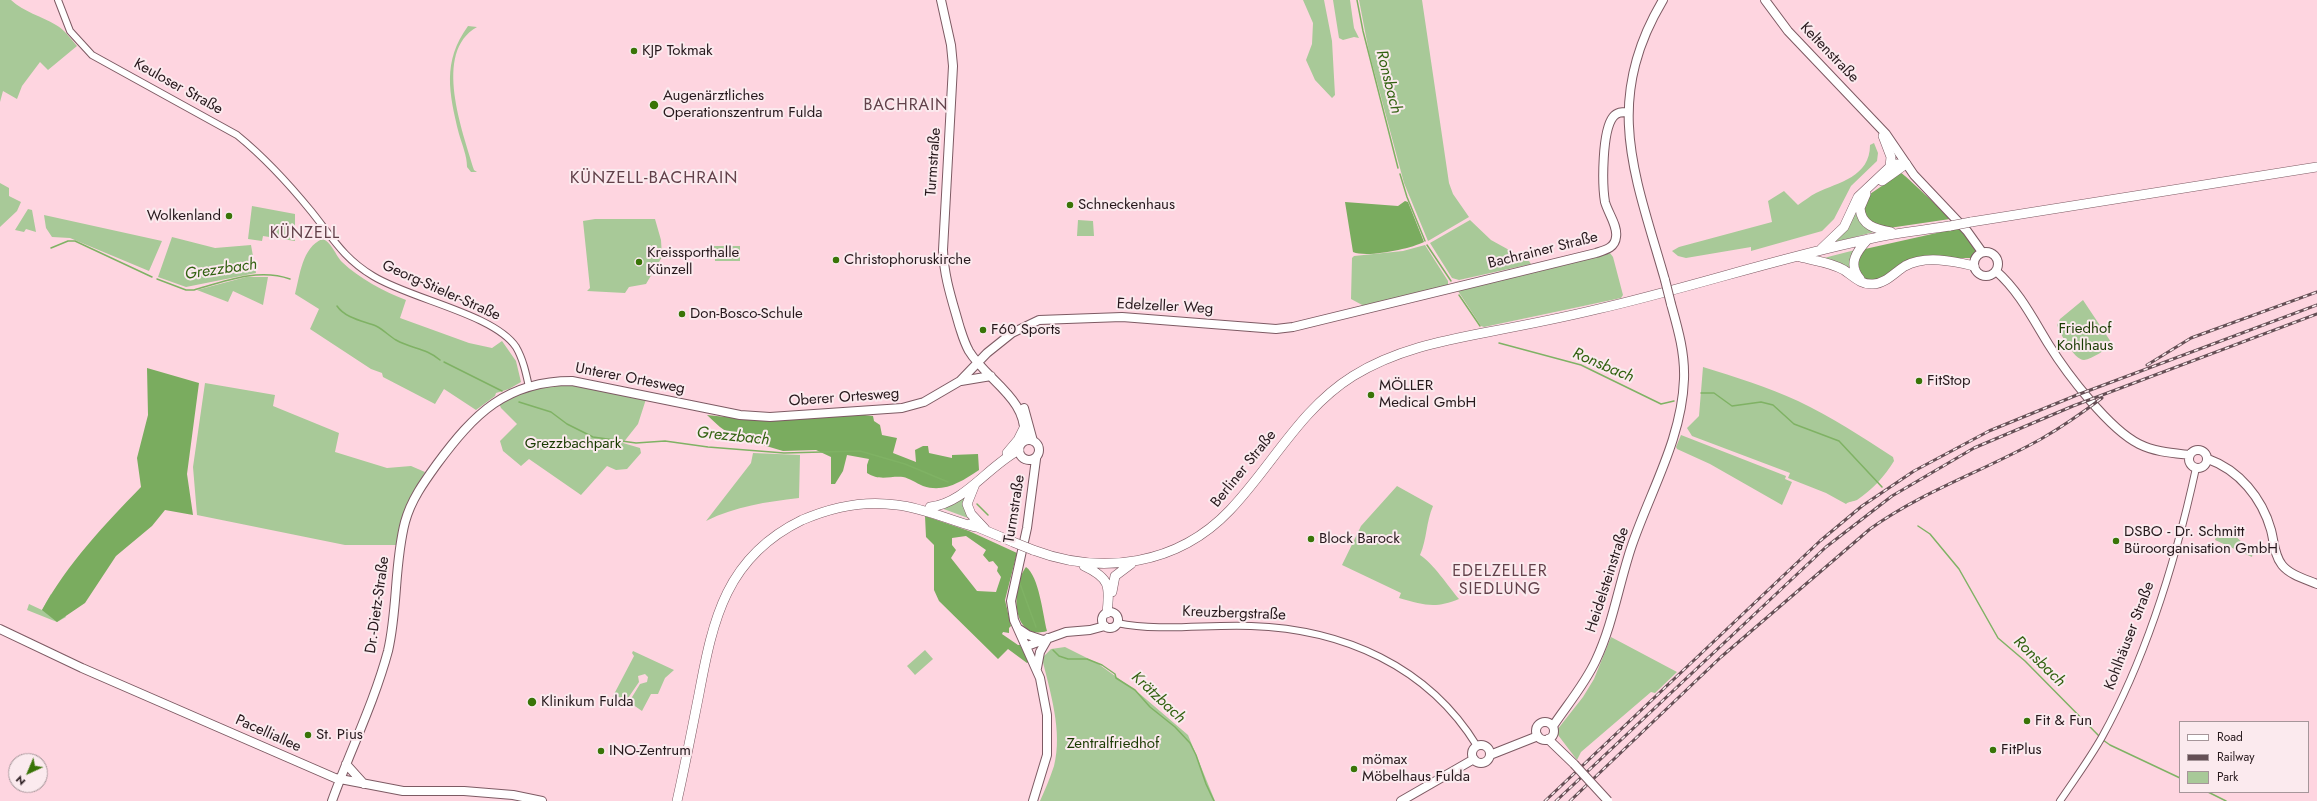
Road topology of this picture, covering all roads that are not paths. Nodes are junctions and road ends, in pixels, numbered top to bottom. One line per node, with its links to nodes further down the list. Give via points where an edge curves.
1 (58, 0): 11 (street, Keuloser Straße, via 70,31 92,55 237,135)
2 (942, 0): 21 (main road, Turmstraße, via 953,66 943,261 964,342)
3 (1663, 0): 5 (main road, Heidelsteinstraße, via 1649,24 1638,51)
4 (1765, 0): 6 (main road, Keltenstraße, via 1788,31)
5 (1627, 112): 20 (main road, Bachrainer Straße, via 1617,113 1612,118 1605,147 1605,198 1617,235 1610,248); 51 (main road, Heidelsteinstraße, bridge, via 1628,141 1633,167 1682,345 1684,378 1679,417 1671,446 1632,544 1599,652 1585,680)
6 (1876, 124): 7 (main road, Keltenstraße); 8 (main road, Keltenstraße)
7 (1883, 136): 8 (main road, Keltenstraße, via 1898,159); 9 (highway, via 1891,157)
8 (1906, 164): 9 (highway, via 1896,163); 12 (highway, via 1866,194 1860,208 1862,217 1868,225); 15 (main road, Keltenstraße, via 1936,200 1967,231)
9 (1890, 167): 14 (highway, via 1858,197 1841,231)
10 (2317, 167): 12 (highway, bridge)
11 (296, 193): 24 (street, Georg-Stieler-Straße, via 339,250 359,267 388,285 484,322 505,334 521,358)
12 (1899, 233): 13 (highway, Berliner Straße)
13 (1868, 239): 14 (highway, Berliner Straße); 19 (highway, via 1856,253 1853,262 1856,275)
14 (1816, 252): 16 (highway, Berliner Straße)
15 (1982, 252): 17 (main road); 18 (main road, Keltenstraße, via 1996,256)
16 (1800, 256): 19 (highway, via 1838,267); 40 (highway, Berliner Straße, via 1600,309 1416,347 1376,362 1338,386 1300,421 1243,496 1221,520 1176,549)
17 (1974, 263): 18 (main road, via 1976,271 1983,275 1990,275); 19 (highway, via 1933,260 1917,262 1906,266 1879,284)
18 (1996, 271): 30 (main road, via 2016,291 2066,370 2116,427 2147,447)
19 (1866, 283)
20 (1358, 312): 21 (main road, Edelzeller Weg, via 1276,329 1122,317 1039,320 1019,328)
21 (980, 361): 22 (main road, Turmstraße); 23 (main road, Oberer Ortesweg); 26 (main road, Turmstraße, via 1018,399)
22 (991, 376): 23 (main road); 26 (main road, Turmstraße, via 1016,405)
23 (960, 381): 25 (main road, Oberer Ortesweg, via 924,402 902,408 770,417 740,415)
24 (529, 387): 25 (main road, Unterer Ortesweg, via 572,381); 27 (main road, Unterer Ortesweg, via 490,406 469,422)
25 (700, 407)
26 (1027, 426): 28 (main road, Turmstraße); 33 (highway); 35 (main road, via 1044,450)
27 (454, 441): 57 (main road, Dr.-Dietz-Straße, via 419,490 405,521 388,649 376,688)
28 (1028, 441): 29 (main road); 31 (main road, Turmstraße, via 1040,449)
29 (1022, 455): 31 (main road); 33 (highway); 35 (main road)
30 (2190, 455): 32 (main road, via 2200,449); 34 (main road, via 2190,463)
31 (1036, 459): 35 (main road, Turmstraße)
32 (2208, 459): 34 (main road, via 2205,465); 42 (main road, via 2233,472 2257,499 2267,518 2283,566 2291,573)
33 (1000, 462): 36 (highway)
34 (2196, 468): 66 (street, Kohlhäuser Straße, via 2164,589 2134,669 2101,738)
35 (1035, 477): 46 (main road, Turmstraße, via 1028,528 1011,601)
36 (975, 483): 37 (highway, via 950,502); 39 (highway, via 968,498 968,509)
37 (930, 507): 38 (highway, Berliner Straße); 50 (highway, Berliner Straße, via 876,498 835,504 794,519 756,547 728,580 711,616 702,648 692,706)
38 (975, 527): 39 (highway, Berliner Straße); 50 (highway, Berliner Straße, via 918,508 862,504 836,507 816,514 777,535 738,573 722,600 711,631)
39 (987, 532): 41 (highway, Berliner Straße, bridge, via 1059,559)
40 (1134, 562): 41 (highway, Berliner Straße); 43 (highway, via 1114,576)
41 (1079, 563): 43 (highway, via 1099,573 1106,580)
42 (2317, 584)
43 (1107, 618): 44 (main road, via 1117,616); 44 (main road, Kreuzbergstraße, via 1111,628); 47 (main road, Kreuzbergstraße, via 1081,630)
44 (1117, 623): 54 (street, Kreuzbergstraße, via 1146,626 1287,628 1340,641 1394,664 1423,683 1451,710)
45 (0, 629): 58 (main road, Pacelliallee, via 138,693)
46 (1018, 629): 47 (main road, via 1028,635); 48 (main road, Turmstraße)
47 (1046, 639): 48 (main road, Kreuzbergstraße); 49 (main road, via 1040,652)
48 (1027, 646): 49 (main road, Turmstraße)
49 (1037, 669): 63 (main road, Turmstraße, via 1045,701 1048,739 1044,766)
50 (693, 715): 62 (highway, Berliner Straße)
51 (1550, 724): 52 (main road, Heidelsteinstraße, via 1540,723); 53 (main road)
52 (1537, 734): 53 (main road, via 1542,739); 55 (main road)
53 (1550, 738): 65 (main road, bridge)
54 (1477, 746): 55 (main road, via 1484,746); 56 (main road, via 1472,754)
55 (1490, 753): 56 (main road, via 1488,760 1483,763)
56 (1474, 760): 64 (main road)
57 (346, 764): 58 (main road, Dr.-Dietz-Straße); 59 (main road)
58 (340, 779): 59 (main road, Pacelliallee); 60 (main road, Dr.-Dietz-Straße)
59 (364, 784): 61 (main road, Pacelliallee, via 403,791 470,791)
60 (332, 801)
61 (542, 801)
62 (677, 801)
63 (1033, 801)
64 (1401, 801)
65 (1608, 801)
66 (2060, 801)

